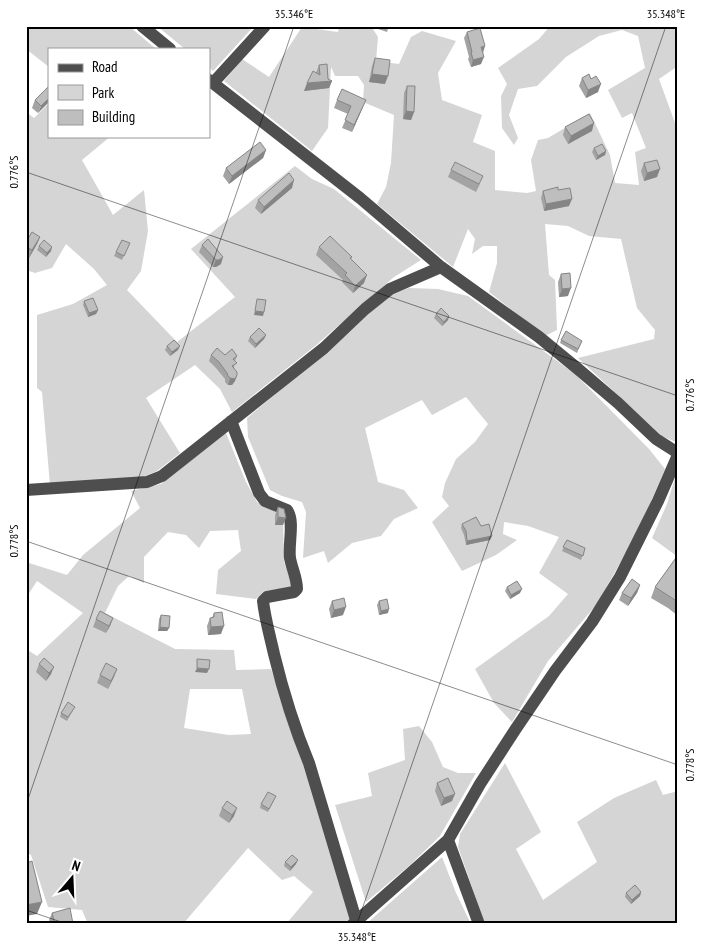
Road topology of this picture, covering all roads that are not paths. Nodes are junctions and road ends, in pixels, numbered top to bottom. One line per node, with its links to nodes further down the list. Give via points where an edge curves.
1 (142, 26): 3 (street)
2 (265, 26): 4 (street)
3 (169, 48)
4 (211, 81): 5 (street, via 360,198)
5 (441, 267): 6 (street, via 390,289 324,348); 7 (street, via 538,337 656,439)
6 (231, 421): 8 (street, via 156,480); 10 (street, via 259,493 265,501 287,510 290,516 290,557 297,589 267,597 263,601 265,615 283,693 309,763)
7 (678, 454): 9 (street, via 620,577 515,730)
8 (26, 490)
9 (448, 840): 10 (street); 11 (street)
10 (354, 922)
11 (479, 924)

